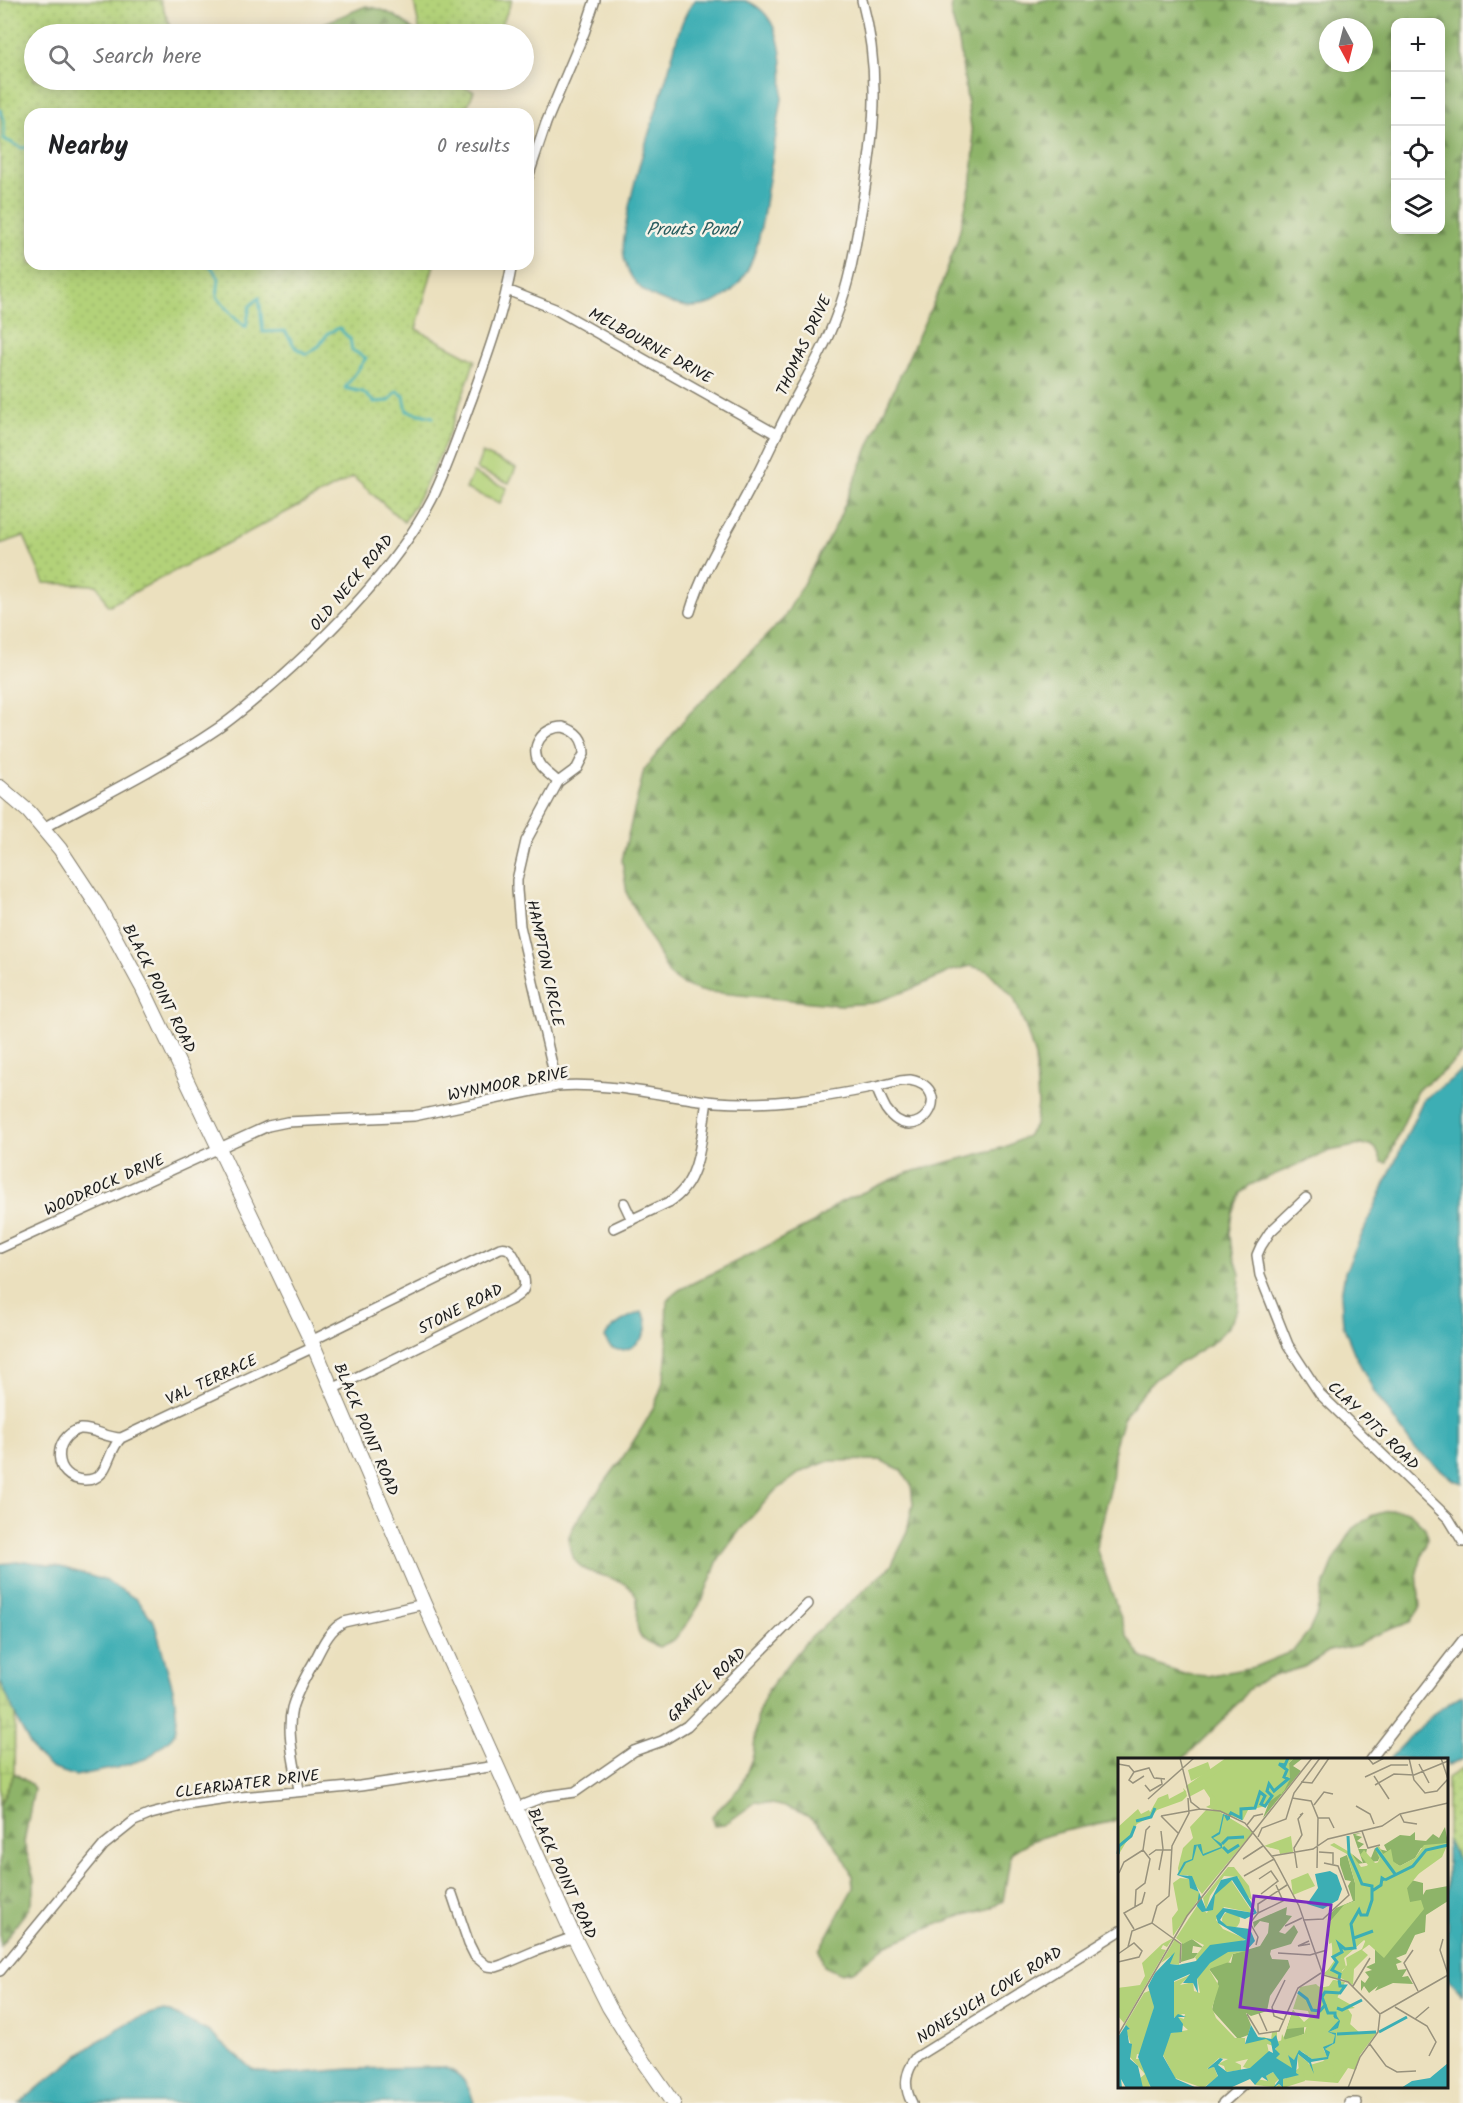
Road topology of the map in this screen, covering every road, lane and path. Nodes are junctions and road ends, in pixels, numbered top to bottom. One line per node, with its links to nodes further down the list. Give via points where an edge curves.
1 (595, 0): 3 (street)
2 (862, 0): 6 (street, THOMAS DRIVE, via 870,33 876,94 851,268 830,333)
3 (534, 159)
4 (511, 270): 5 (street, OLD NECK ROAD)
5 (507, 290): 6 (street, MELBOURNE DRIVE, via 555,309); 10 (street, OLD NECK ROAD, via 482,370 431,500 403,544 352,609 299,661 218,728 170,759)
6 (776, 434): 7 (street, THOMAS DRIVE, via 712,557)
7 (690, 612)
8 (558, 782): 8 (street, HAMPTON CIRCLE, via 577,768 584,754 578,735 563,727 546,731 536,748 540,765); 11 (street, HAMPTON CIRCLE, via 526,841 517,880 522,936)
9 (0, 787): 10 (main road, BLACK POINT ROAD)
10 (43, 828): 14 (main road, BLACK POINT ROAD, via 67,859 121,947)
11 (557, 1086): 13 (street, WYNMOOR DRIVE, via 614,1086); 14 (street, WYNMOOR DRIVE, via 414,1116 287,1122 268,1126)
12 (876, 1088): 12 (street, WYNMOOR DRIVE, via 888,1111 904,1123 920,1122 932,1110 930,1094 918,1082 900,1081); 13 (street, WYNMOOR DRIVE, via 789,1102)
13 (707, 1101): 17 (street, via 694,1171 684,1190 677,1198)
14 (220, 1149): 19 (street, WOODROCK DRIVE); 20 (main road, BLACK POINT ROAD)
15 (1306, 1198): 23 (street, CLAY PITS ROAD, via 1270,1232 1257,1255 1260,1275 1288,1346 1320,1394 1449,1519)
16 (624, 1203): 17 (street)
17 (632, 1220): 18 (street)
18 (614, 1227)
19 (0, 1248)
20 (312, 1344): 21 (main road, BLACK POINT ROAD); 21 (street, STONE ROAD, via 500,1248 510,1250 523,1274 525,1287 515,1297); 22 (street, VAL TERRACE)
21 (332, 1389): 24 (main road, BLACK POINT ROAD)
22 (120, 1438): 22 (street, via 89,1429 75,1431 67,1435 60,1447 62,1466 75,1478 98,1476)
23 (1463, 1542)
24 (424, 1604): 28 (main road, BLACK POINT ROAD); 29 (street, via 344,1622 334,1628 296,1696 291,1714)
25 (808, 1605): 30 (street, GRAVEL ROAD, via 687,1726 634,1751 582,1789 538,1798)
26 (1463, 1640): 27 (street)
27 (1372, 1758)
28 (496, 1766): 29 (street, CLEARWATER DRIVE, via 360,1786); 30 (main road, BLACK POINT ROAD)
29 (299, 1790): 34 (street, CLEARWATER DRIVE, via 169,1808 134,1821 104,1845)
30 (515, 1808): 33 (main road, BLACK POINT ROAD)
31 (452, 1894): 33 (street, via 469,1944 487,1966 496,1967)
32 (1118, 1932): 37 (street, NONESUCH COVE ROAD, via 924,2051 907,2075 906,2087)
33 (574, 1938): 36 (main road, BLACK POINT ROAD, via 609,2007)
34 (0, 1971)
35 (1240, 2088): 38 (street)
36 (674, 2103)
37 (912, 2103)
38 (1223, 2103)
39 (1349, 2103): 40 (street)
40 (1357, 2103)

